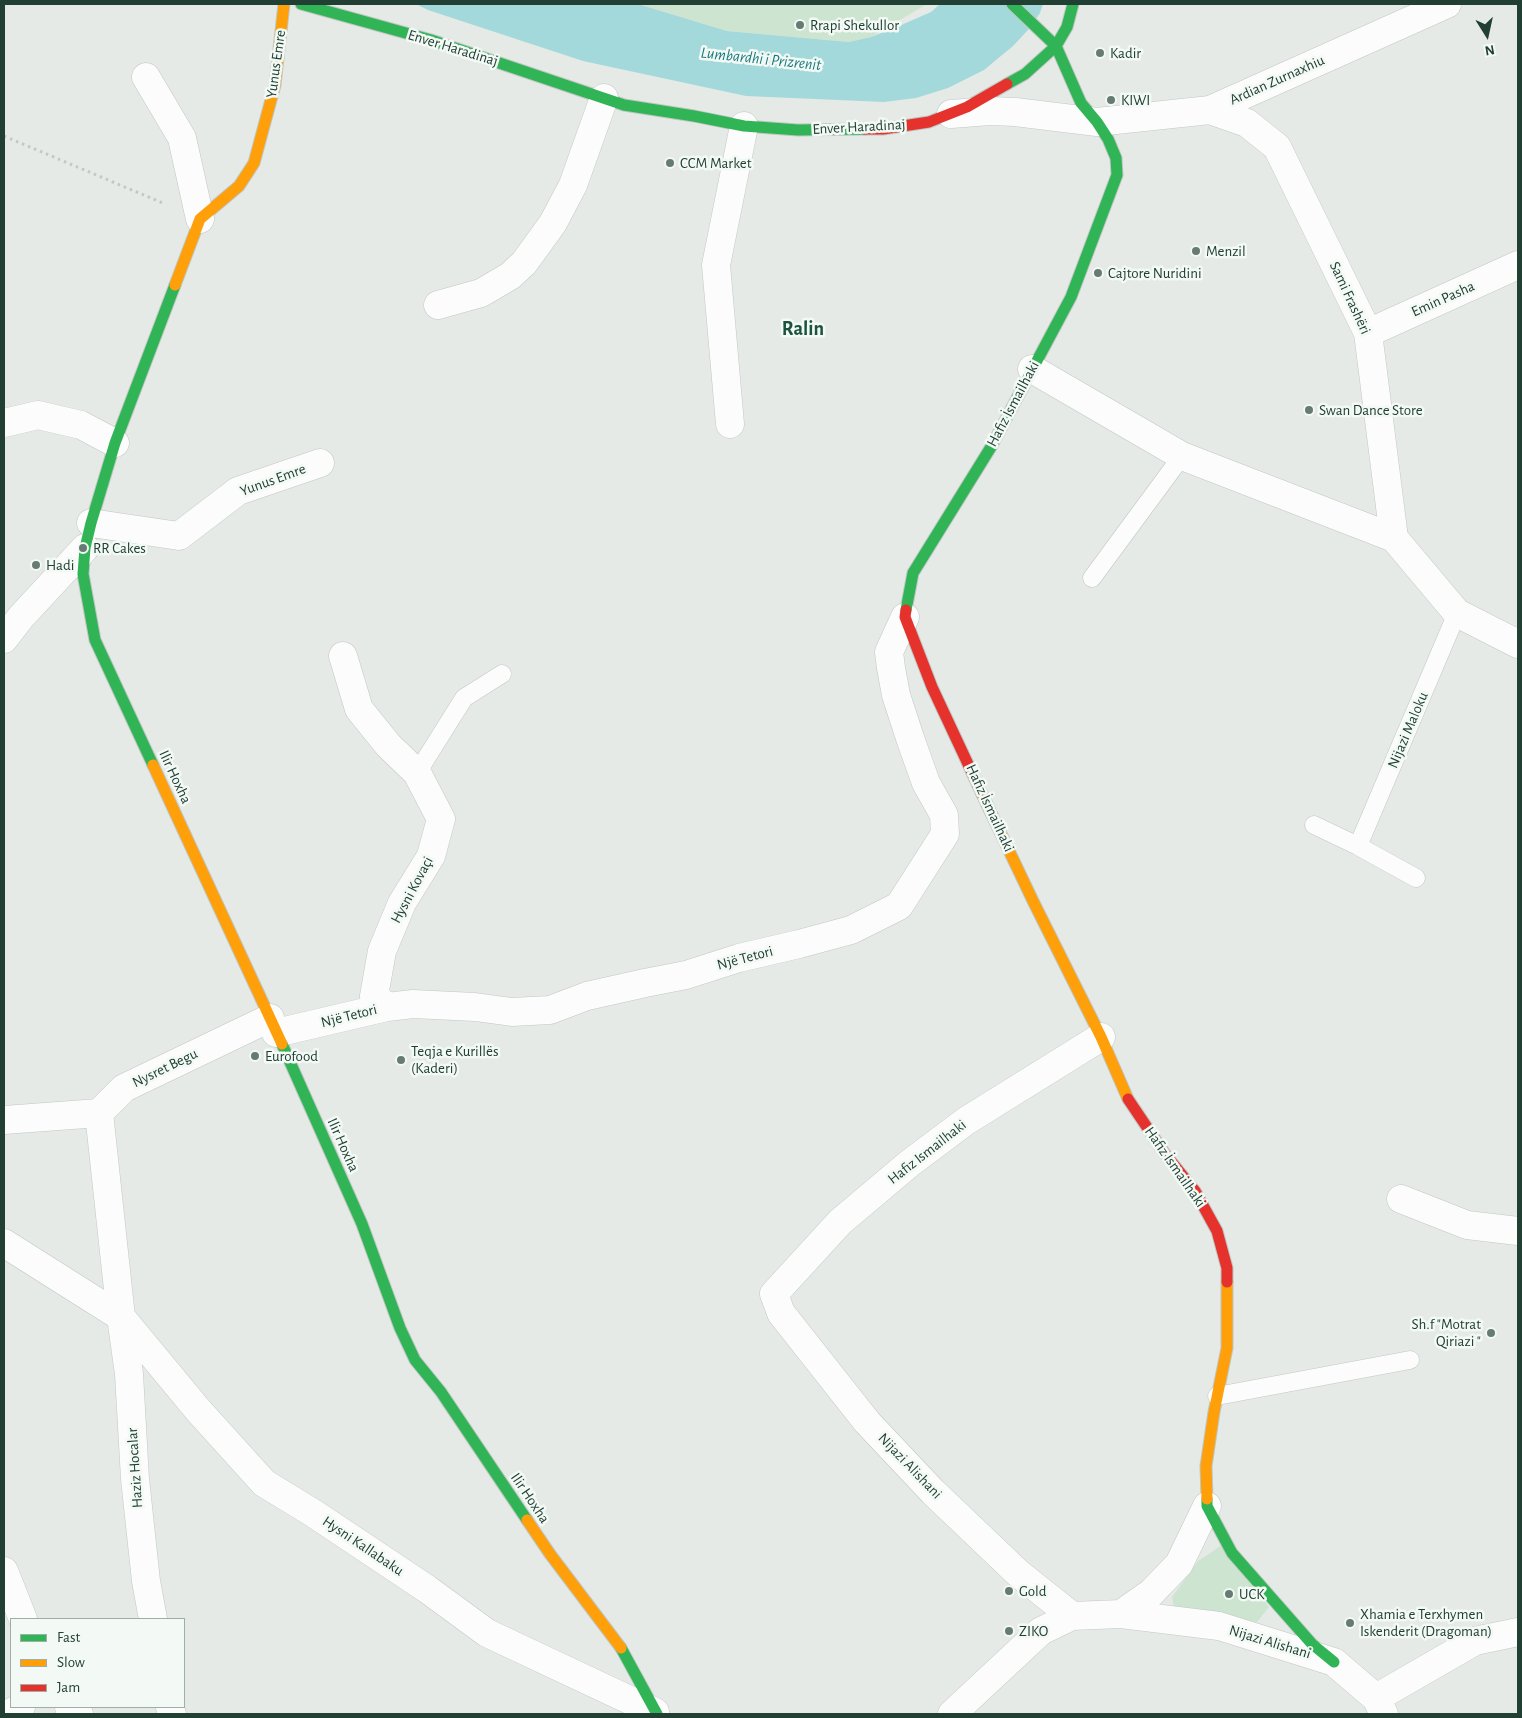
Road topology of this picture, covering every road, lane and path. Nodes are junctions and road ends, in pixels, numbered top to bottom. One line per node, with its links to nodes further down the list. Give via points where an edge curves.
1 (284, 4): 14 (street, Yunus Emre, via 275,85 254,162 240,186)
2 (301, 4): 8 (street, Enver Haradinaj, via 431,40)
3 (1012, 4): 6 (street)
4 (1073, 4): 6 (street, Enver Haradinaj, via 1067,27)
5 (1447, 4): 9 (street, Ardian Zurnaxhiu)
6 (1056, 46): 10 (street, Enver Haradinaj, via 1025,74); 11 (street, via 1081,103)
7 (146, 78): 14 (street, via 182,138)
8 (604, 98): 12 (street, Enver Haradinaj, via 624,105); 16 (street, via 573,185 553,223 524,263 510,276 481,293)
9 (1210, 110): 11 (street, Ardian Zurnaxhiu); 17 (street, Sami Frashëri, via 1247,123 1277,146)
10 (950, 114): 11 (street, Ardian Zurnaxhiu, via 1015,112); 12 (street, Enver Haradinaj, via 929,122 882,129 798,130)
11 (1097, 122): 18 (street, Hafiz İsmai̇lhaki, via 1116,158 1117,175 1070,297)
12 (744, 126): 20 (street, via 716,265)
13 (4, 136): 14 (path)
14 (200, 219): 21 (street, Yunus Emre)
15 (1518, 265): 17 (street, Emin Pasha)
16 (438, 305)
17 (1368, 333): 25 (street, Sami Frashëri)
18 (1032, 370): 22 (street); 28 (street, Hafiz İsmai̇lhaki, via 991,447 913,573)
19 (4, 423): 21 (street, via 38,415 81,425)
20 (730, 424)
21 (115, 444): 24 (street, Yunus Emre)
22 (1182, 456): 25 (street); 26 (lane)
23 (320, 463): 24 (street, Yunus Emre, via 238,491 179,536)
24 (88, 536): 29 (street, Yunus Emre); 38 (street, Ilir Hoxha, via 83,574 95,640)
25 (1394, 538): 27 (street)
26 (1092, 578)
27 (1457, 613): 30 (street); 35 (lane, Nijazi Maloku)
28 (905, 618): 37 (street, Një Tetori, via 889,652 891,668 913,747 926,783 944,816 945,834 899,906 852,930 739,958 686,976 587,996 550,1010 512,1012 434,1004); 39 (street, Hafiz İsmai̇lhaki, via 932,687)
29 (4, 639)
30 (1518, 644)
31 (343, 656): 33 (street, Hysni Kovaçi, via 359,709)
32 (502, 674): 33 (lane, via 464,698)
33 (416, 773): 37 (street, Hysni Kovaçi, via 441,819 431,856 402,903 382,951 374,996)
34 (1314, 825): 35 (lane)
35 (1358, 846): 36 (lane)
36 (1416, 878)
37 (387, 1007): 38 (street, Një Tetori)
38 (273, 1026): 40 (street, Nysret Begu, via 124,1088); 59 (street, Ilir Hoxha, via 362,1224 415,1360 441,1392 550,1554 618,1643)
39 (1101, 1037): 45 (street, Hafiz Ismailhaki, via 966,1121 910,1163 840,1222); 48 (street, Hafiz İsmai̇lhaki, via 1130,1103 1195,1191 1217,1231 1227,1268 1226,1348)
40 (99, 1113): 41 (street); 46 (street, Haziz Hocalar)
41 (4, 1120)
42 (1401, 1199): 43 (street, via 1467,1225)
43 (1518, 1231)
44 (4, 1243): 46 (street)
45 (774, 1294): 52 (street, Nijazi Alishani, via 780,1313 867,1422 933,1492 1018,1573)
46 (121, 1317): 54 (street, Haziz Hocalar, via 129,1374 146,1581); 59 (street, Hysni Kallabaku, via 264,1483 427,1589 487,1633)
47 (1410, 1360): 48 (lane)
48 (1217, 1396): 49 (street, Hafiz İsmai̇lhaki, via 1206,1466)
49 (1207, 1506): 51 (street, Hafiz İsmai̇lhaki, via 1180,1564 1151,1593); 56 (street, Hafiz İsmai̇lhaki, via 1232,1553 1312,1644)
50 (4, 1571): 53 (street)
51 (1121, 1614): 52 (street, Nijazi Alishani); 56 (street, Nijazi Alishani, via 1218,1626)
52 (1072, 1616): 61 (street, Nijazi Alishani, via 1041,1631)
53 (23, 1618)
54 (154, 1618)
55 (1518, 1632): 57 (street, via 1475,1640)
56 (1334, 1662): 57 (street, Nijazi Alishani)
57 (1380, 1706)
58 (19, 1708): 60 (street)
59 (656, 1713)
60 (8, 1714)
61 (952, 1714)

